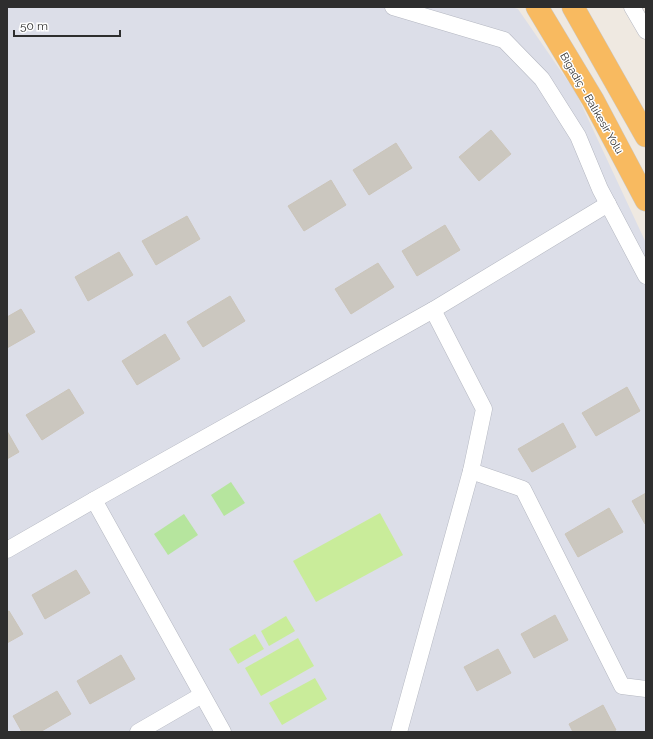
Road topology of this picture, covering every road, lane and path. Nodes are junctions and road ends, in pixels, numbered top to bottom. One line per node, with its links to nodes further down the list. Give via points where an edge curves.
1 (393, 7): 8 (street, via 504,40 542,79 578,136)
2 (537, 7): 7 (highway, Bigadiç - Balıkesir Yolu, via 593,100)
3 (573, 7): 6 (highway)
4 (632, 7): 5 (street)
5 (646, 31)
6 (646, 136)
7 (646, 200)
8 (608, 204): 9 (street); 10 (street)
9 (646, 276)
10 (433, 310): 11 (street, via 484,409); 12 (street)
11 (471, 471): 14 (street, via 522,489 622,686); 18 (street)
12 (94, 500): 13 (street); 15 (street)
13 (7, 550)
14 (646, 689)
15 (202, 695): 16 (street); 17 (street)
16 (138, 732)
17 (223, 732)
18 (399, 732)

